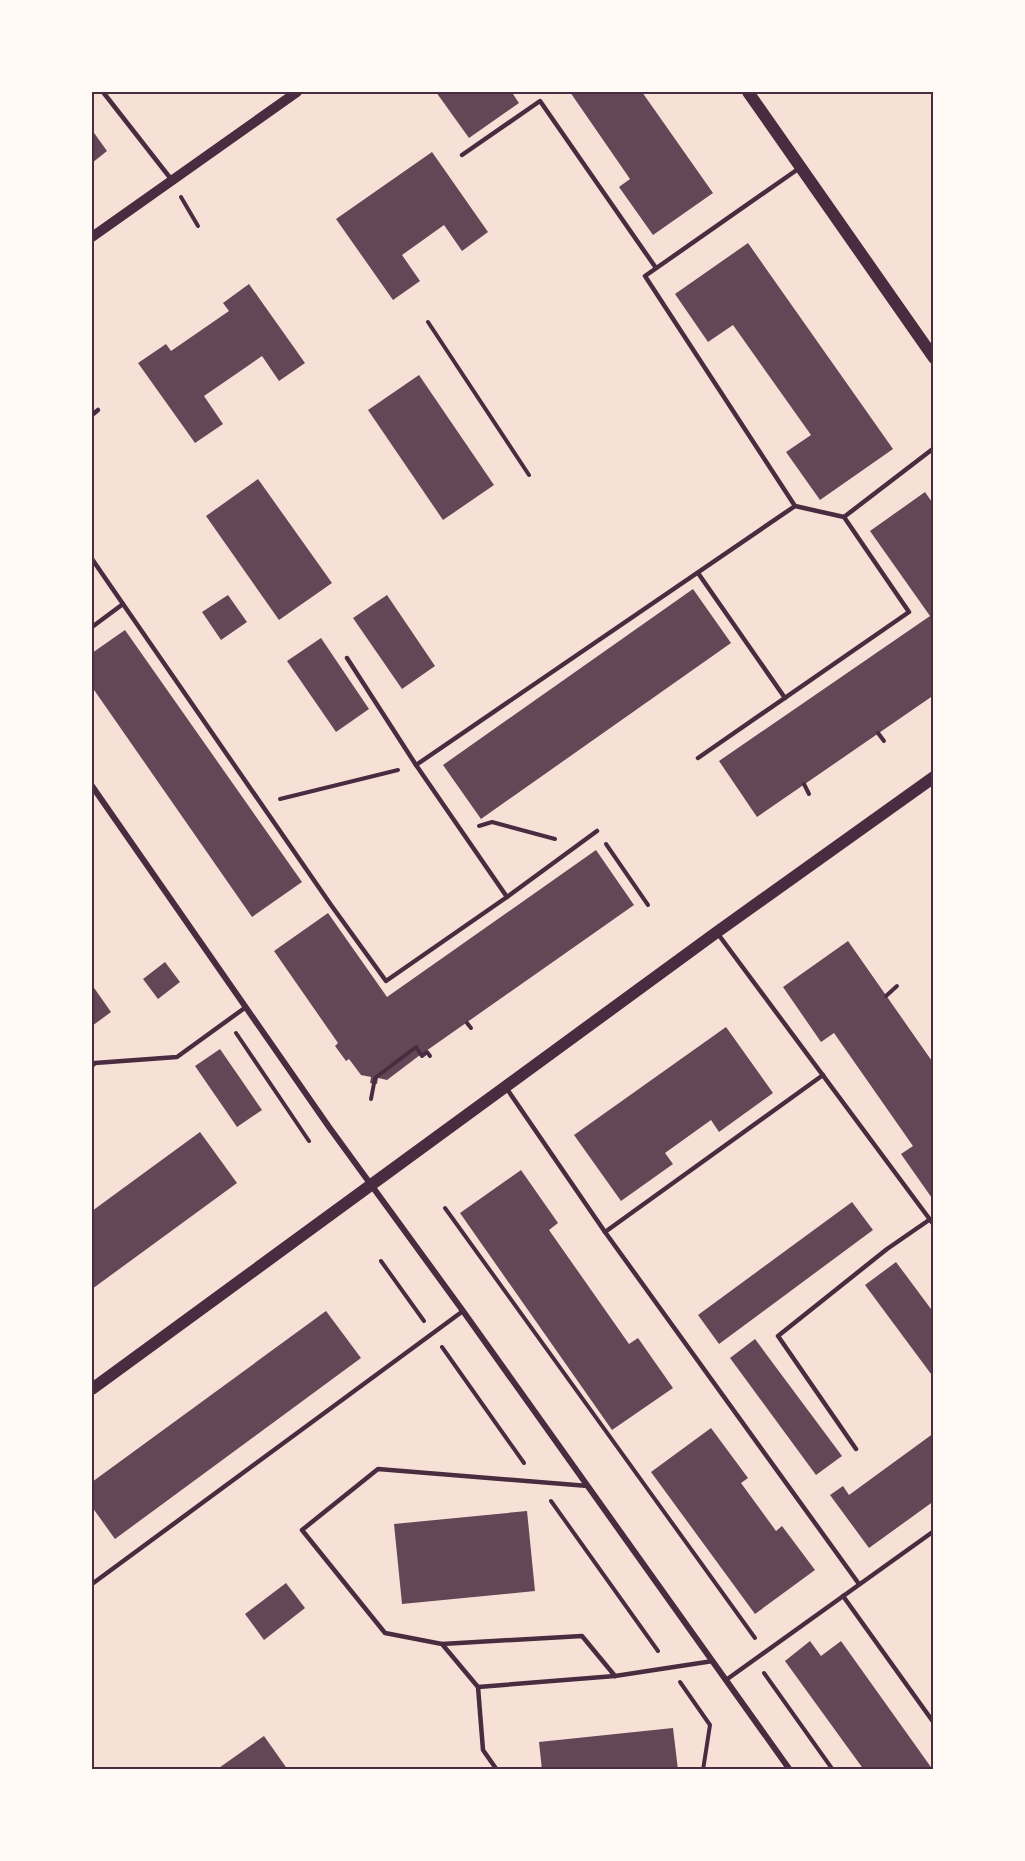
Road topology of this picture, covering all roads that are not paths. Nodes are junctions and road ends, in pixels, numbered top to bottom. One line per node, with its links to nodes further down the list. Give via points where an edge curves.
1 (103, 92): 6 (lane)
2 (297, 92): 6 (street)
3 (748, 92): 5 (main road)
4 (462, 155): 8 (lane, via 540,101)
5 (801, 167): 8 (lane); 9 (main road)
6 (172, 180): 7 (street)
7 (92, 237)
8 (656, 268): 13 (lane, via 645,276)
9 (933, 358)
10 (98, 410): 11 (lane)
11 (92, 415)
12 (933, 448): 14 (lane)
13 (795, 506): 14 (lane); 16 (lane)
14 (844, 517): 20 (lane, via 909,612)
15 (92, 559): 17 (lane)
16 (698, 573): 20 (lane); 22 (lane)
17 (123, 604): 18 (lane); 26 (lane, via 386,981)
18 (92, 627)
19 (347, 658): 22 (lane)
20 (785, 698): 21 (lane)
21 (698, 758)
22 (416, 765): 26 (lane)
23 (933, 777): 27 (main road)
24 (92, 786): 28 (street)
25 (597, 831): 26 (lane)
26 (507, 897)
27 (717, 932): 30 (lane); 31 (main road)
28 (246, 1007): 29 (lane, via 177,1057); 32 (street)
29 (92, 1066)
30 (823, 1075): 33 (lane); 35 (lane)
31 (505, 1086): 32 (main road); 35 (lane)
32 (372, 1184): 36 (street); 37 (main road)
33 (929, 1220): 34 (lane); 38 (lane, via 778,1336)
34 (933, 1225)
35 (606, 1232): 42 (lane)
36 (463, 1311): 39 (street); 41 (lane)
37 (92, 1389)
38 (856, 1449)
39 (588, 1486): 44 (lane, via 378,1469 302,1530 385,1633); 45 (street)
40 (933, 1531): 42 (lane)
41 (92, 1584)
42 (859, 1584): 43 (lane)
43 (843, 1596): 47 (lane); 49 (lane)
44 (442, 1644): 46 (lane, via 582,1636); 48 (lane)
45 (713, 1661): 46 (lane); 47 (street)
46 (615, 1676): 48 (lane)
47 (726, 1680): 51 (street)
48 (478, 1687): 50 (lane, via 483,1750)
49 (933, 1723)
50 (497, 1770)
51 (790, 1770)

